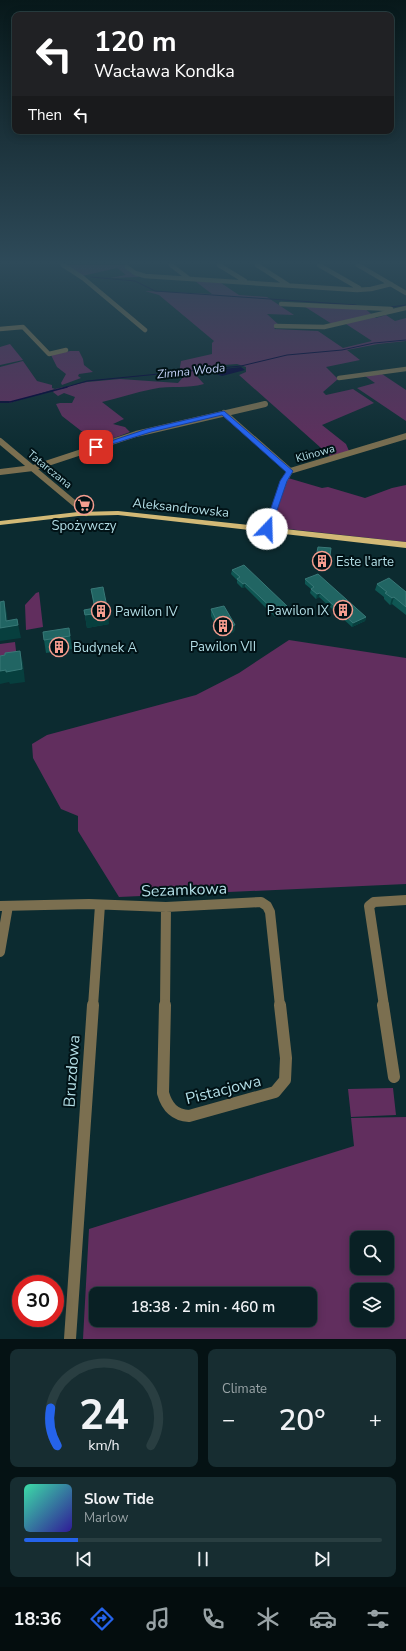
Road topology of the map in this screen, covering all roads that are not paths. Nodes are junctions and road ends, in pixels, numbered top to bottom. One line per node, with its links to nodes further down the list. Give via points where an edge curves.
1 (19, 327): 4 (street, via 26,328 49,354)
2 (142, 327): 3 (street)
3 (145, 330)
4 (66, 350)
5 (406, 369): 6 (street)
6 (339, 378)
7 (265, 404): 8 (street)
8 (224, 413): 12 (street, via 136,434); 14 (street)
9 (406, 436): 14 (street, Klinowa)
10 (0, 441): 11 (street, Tatarczana)
11 (24, 461): 12 (street, Tatarczana); 13 (street, via 23,466)
12 (33, 468): 13 (street); 16 (street, Tatarczana)
13 (17, 470): 15 (street)
14 (290, 471): 18 (street, Klinowa)
15 (0, 472)
16 (86, 513): 17 (main road, Aleksandrowska); 18 (main road, Aleksandrowska, via 128,514)
17 (0, 523)
18 (267, 529): 19 (main road, Aleksandrowska)
19 (406, 544)
20 (406, 900): 26 (street, via 374,902 369,906)
21 (100, 905): 22 (street); 24 (street, Sezamkowa); 27 (street, Bruzdowa)
22 (4, 906): 25 (street)
23 (267, 906): 24 (street, Sezamkowa, via 261,902); 24 (street, Pistacjowa, via 270,912 286,1058 285,1080 279,1089 269,1095 189,1116 172,1112 163,1093)
24 (166, 907)
25 (0, 952)
26 (394, 1077)
27 (70, 1339)

